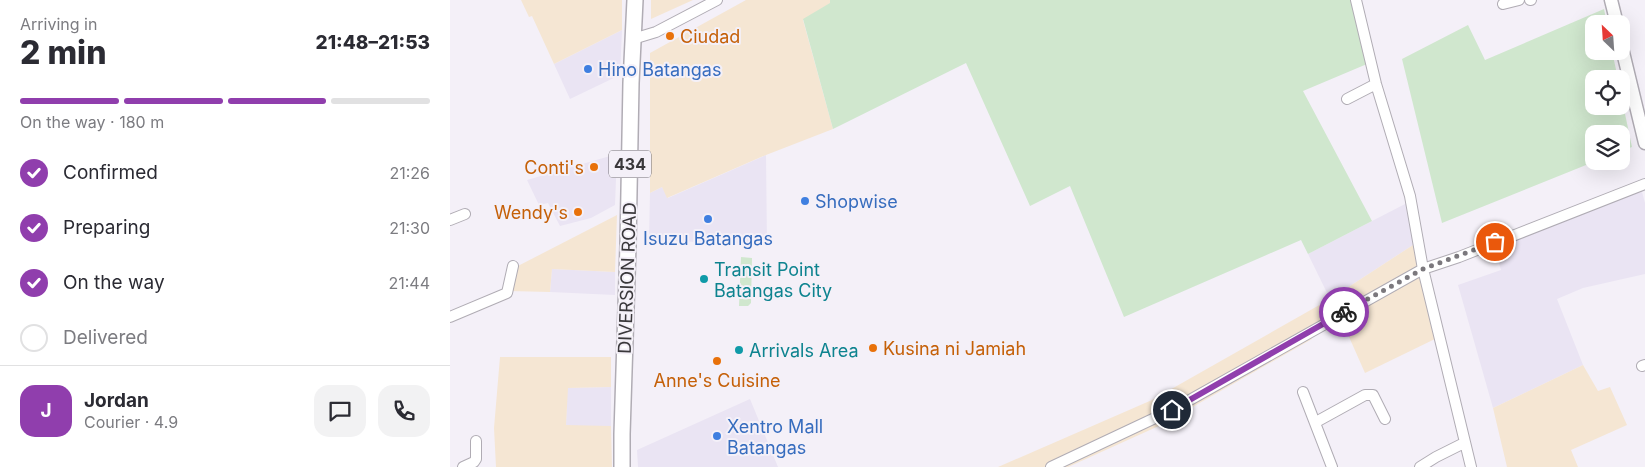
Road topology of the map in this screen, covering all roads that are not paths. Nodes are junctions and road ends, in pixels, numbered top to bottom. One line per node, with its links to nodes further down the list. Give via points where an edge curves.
1 (635, 0): 8 (highway, DIVERSION ROAD / 434)
2 (717, 0): 8 (street, via 656,32)
3 (1356, 0): 10 (street)
4 (1519, 0): 6 (street)
5 (1611, 0): 7 (main road)
6 (1503, 4)
7 (1615, 15)
8 (633, 39): 25 (highway, DIVERSION ROAD / 434)
9 (1625, 60): 12 (main road)
10 (1376, 84): 11 (street); 17 (street, via 1410,196)
11 (1347, 99)
12 (1645, 143)
13 (1645, 184): 17 (street)
14 (465, 214): 15 (street)
15 (450, 220)
16 (513, 266): 18 (street, via 507,293)
17 (1423, 269): 23 (street); 26 (street, via 1172,410)
18 (450, 317)
19 (1304, 392): 21 (street)
20 (1386, 419): 21 (street, via 1373,395 1365,395)
21 (1316, 422): 27 (street)
22 (476, 441): 24 (street, via 476,459)
23 (1464, 443): 28 (street); 29 (street)
24 (463, 467)
25 (622, 467)
26 (1051, 467)
27 (1332, 467)
28 (1420, 467)
29 (1471, 467)

